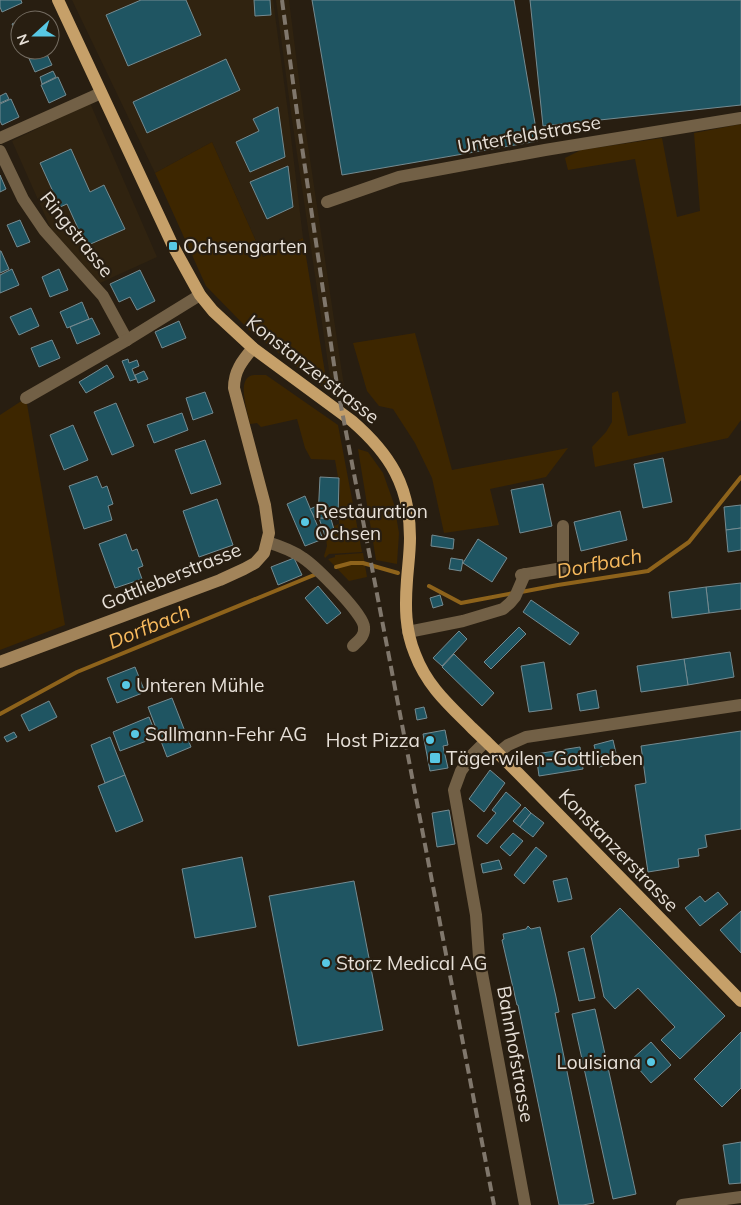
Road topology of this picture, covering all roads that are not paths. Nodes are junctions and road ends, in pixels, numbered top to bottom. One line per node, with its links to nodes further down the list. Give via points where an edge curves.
1 (58, 0): 2 (main road, Konstanzerstrasse)
2 (101, 93): 4 (street); 7 (main road, Konstanzerstrasse, via 173,246)
3 (741, 118): 6 (street, Unterfeldstrasse, via 399,177)
4 (0, 138)
5 (0, 151): 8 (street, Ringstrasse, via 38,222 103,296)
6 (327, 202)
7 (200, 294): 8 (street); 9 (main road, Konstanzerstrasse)
8 (126, 340): 10 (street)
9 (253, 348): 12 (street, Gottlieberstrasse, via 237,369 234,388 265,505 269,526); 13 (main road, Konstanzerstrasse, via 352,421 391,463 406,498 409,518)
10 (26, 398)
11 (563, 526): 13 (street, via 563,568 520,583 510,603 503,609)
12 (267, 542): 14 (street, via 302,556 359,614 365,625 363,636); 15 (street, Gottlieberstrasse, via 264,553 255,563 220,580)
13 (408, 632): 17 (main road, Konstanzerstrasse, via 418,663 434,689)
14 (353, 646)
15 (0, 662)
16 (741, 705): 18 (street, via 526,737)
17 (486, 741): 18 (main road, Konstanzerstrasse); 21 (street, Bahnhofstrasse, via 460,771 454,790 476,916 479,958)
18 (498, 753): 19 (main road, Konstanzerstrasse)
19 (741, 1001)
20 (741, 1197): 22 (street)
21 (525, 1205)
22 (682, 1205)

